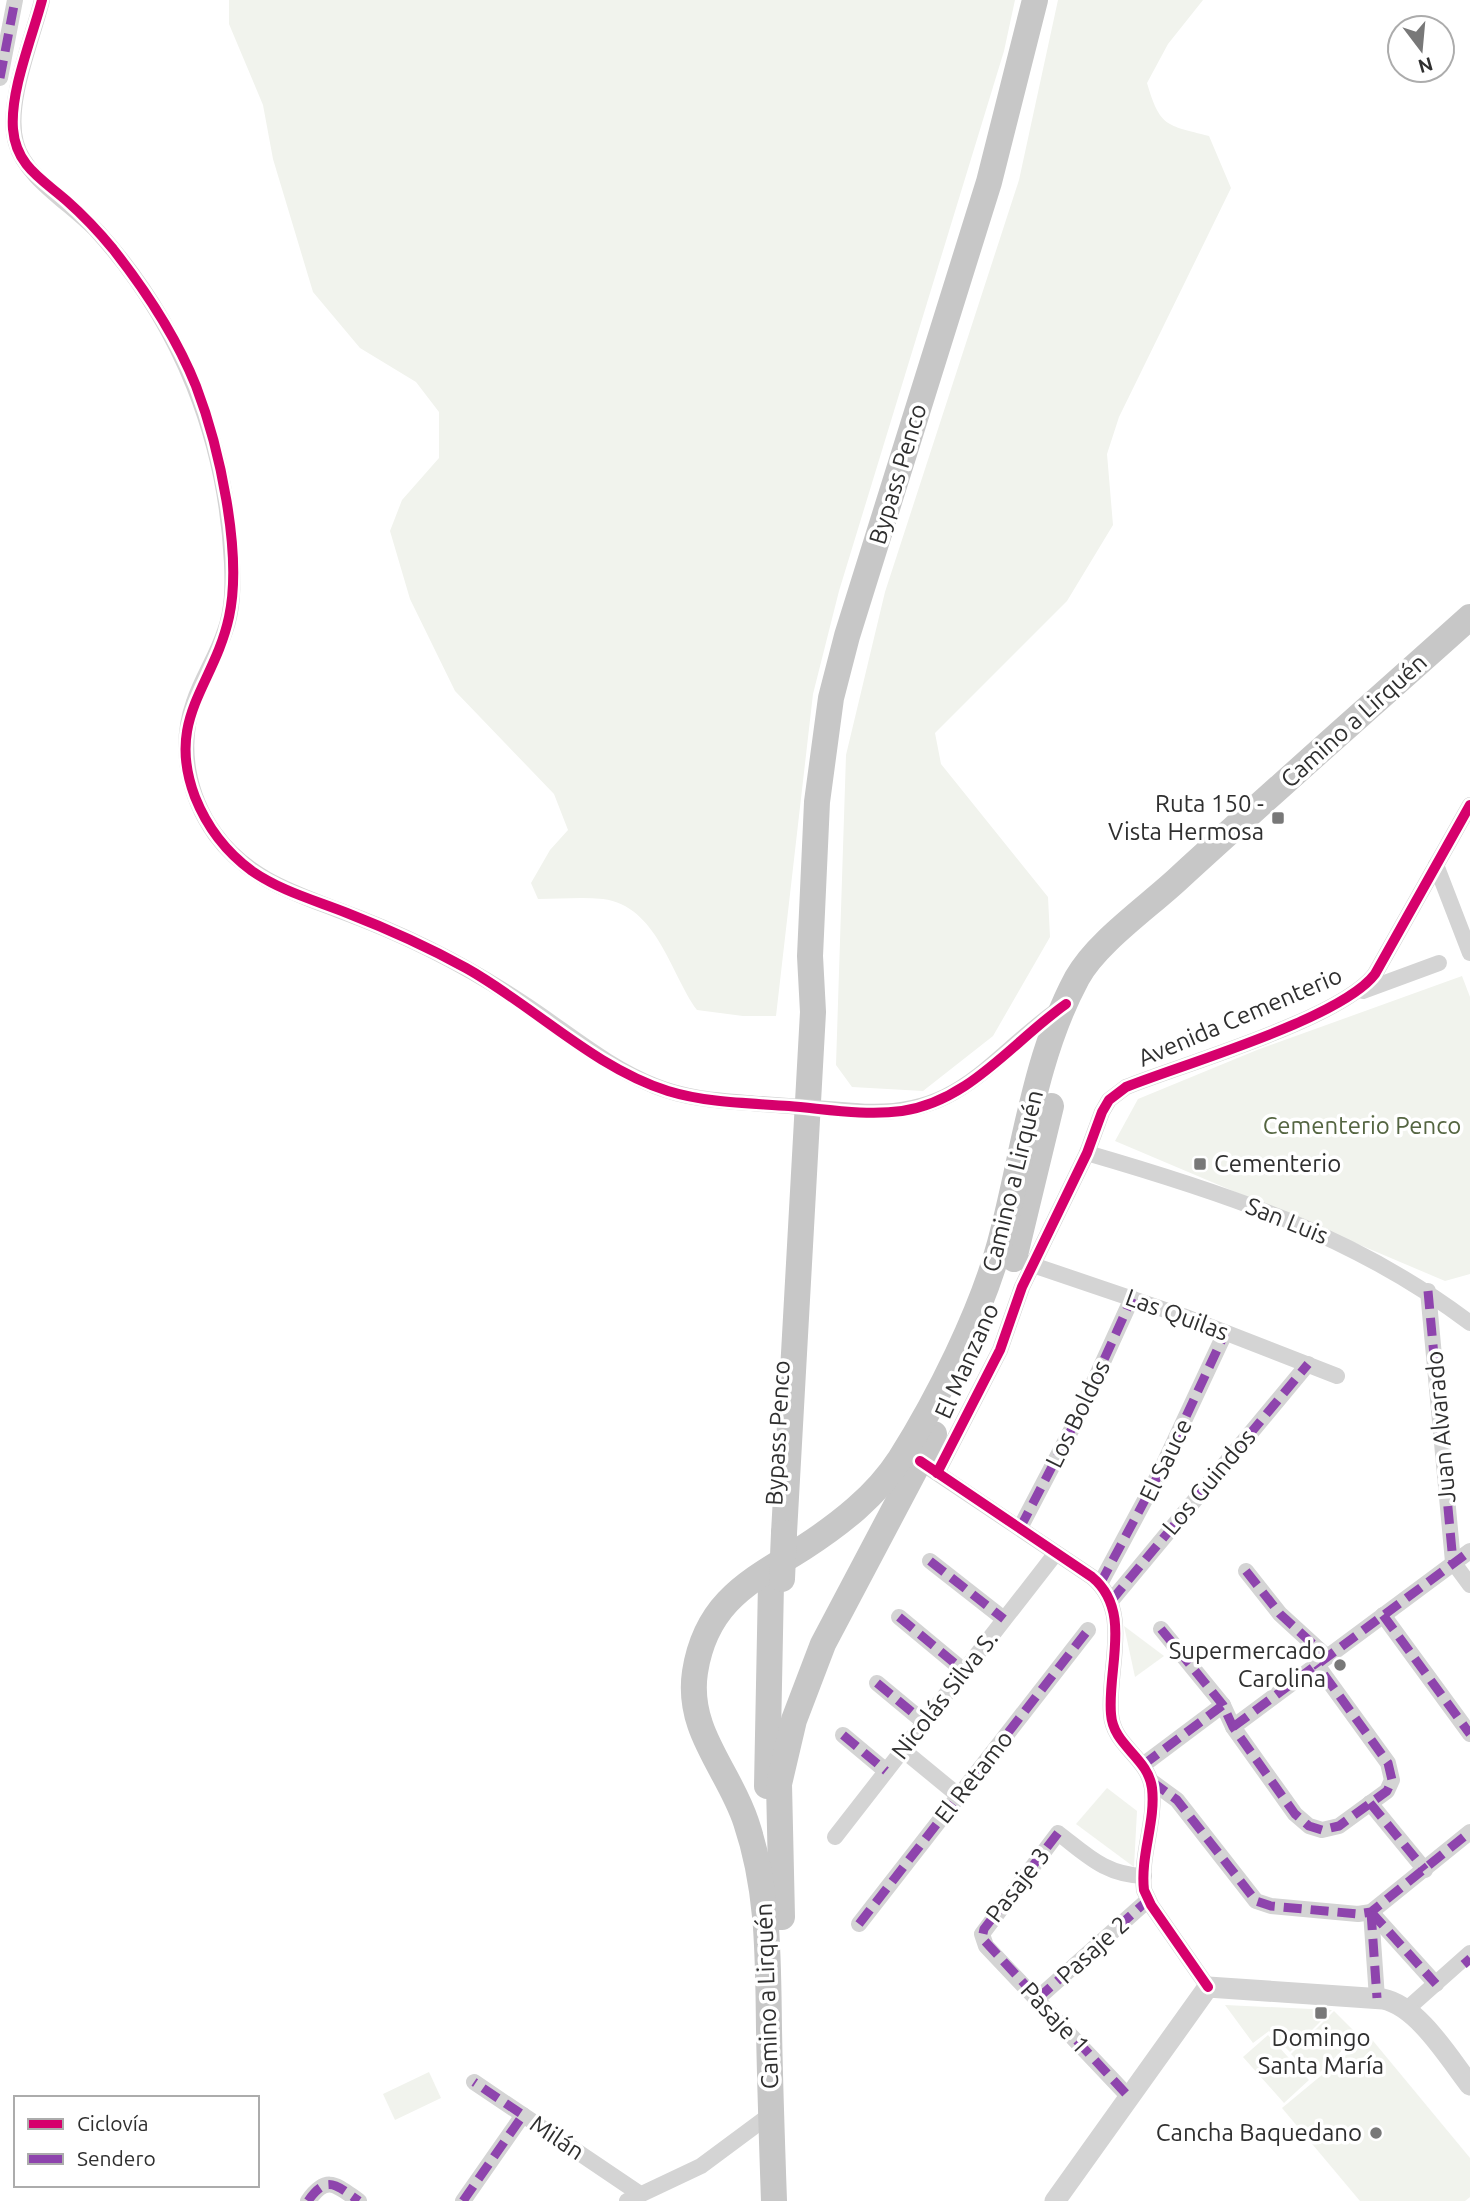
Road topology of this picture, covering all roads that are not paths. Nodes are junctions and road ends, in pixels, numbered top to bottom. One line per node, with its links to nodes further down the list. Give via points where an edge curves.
1 (15, 0): 4 (street)
2 (42, 0): 12 (street, bridge, via 13,113 20,157 101,235 156,309 195,384 220,471 231,549 231,607 224,636 194,702 186,743 192,787 215,834 240,861 270,882 378,925 469,970 639,1079 696,1098 901,1111 942,1100 978,1077)
3 (1035, 0): 28 (main road, Bypass Penco, via 989,182 831,698 819,781 810,957 803,1001)
4 (0, 78)
5 (1470, 617): 12 (main road, Camino a Lirquén, via 1096,955 1082,971)
6 (1470, 805): 7 (street, Avenida Cementerio)
7 (1436, 865): 8 (street); 11 (street, Avenida Cementerio, via 1375,974)
8 (1463, 916): 9 (street)
9 (1470, 953)
10 (1439, 963): 11 (street, Avenida Cementerio)
11 (1357, 993): 13 (street, Avenida Cementerio, via 1120,1090 1105,1106)
12 (1066, 1004): 14 (main road, Camino a Lirquén, via 1062,1058); 57 (main road, Camino a Lirquén, via 1041,1068 989,1279 909,1444 888,1476 847,1516 732,1595 699,1653 694,1684 698,1721 745,1818)
13 (1087, 1153): 14 (street, Avenida Cementerio); 15 (street, San Luis, via 1169,1177 1323,1235)
14 (1023, 1262): 16 (street, Las Quilas); 21 (main road, Camino a Lirquén, via 989,1325)
15 (1428, 1291): 17 (street, San Luis); 26 (street, Juan Alvarado)
16 (1132, 1298): 18 (street, Las Quilas); 22 (street, Los Boldos, via 1078,1417)
17 (1470, 1323)
18 (1225, 1332): 19 (street, Las Quilas); 29 (street, El Sauce, via 1161,1470)
19 (1308, 1364): 20 (street, Las Quilas); 31 (street, Los Guindos)
20 (1337, 1376)
21 (928, 1467): 22 (street); 49 (main road, Camino a Lirquén, via 812,1668)
22 (1020, 1528): 24 (street)
23 (1470, 1551): 26 (street)
24 (1056, 1553): 29 (street); 34 (street, Nicolás Silva S.)
25 (930, 1561): 34 (street)
26 (1453, 1562): 30 (street); 32 (street)
27 (1246, 1571): 37 (street)
28 (776, 1581): 49 (main road, Bypass Penco); 57 (main road, Bypass Penco)
29 (1100, 1584): 31 (street)
30 (1470, 1585)
31 (1111, 1601): 46 (street, via 1115,1620 1112,1721 1123,1743)
32 (1383, 1615): 37 (street); 43 (street)
33 (899, 1617): 38 (street)
34 (1004, 1619): 38 (street, Nicolás Silva S.)
35 (1161, 1629): 40 (street)
36 (1088, 1630): 50 (street, El Retamo)
37 (1322, 1661): 42 (street); 51 (street, via 1391,1768 1390,1786)
38 (964, 1671): 41 (street, Nicolás Silva S.)
39 (877, 1683): 41 (street)
40 (1223, 1705): 42 (street); 46 (street)
41 (925, 1722): 45 (street, Nicolás Silva S.)
42 (1233, 1727): 51 (street, via 1295,1814 1309,1826 1322,1830 1339,1826)
43 (1470, 1734)
44 (843, 1735): 47 (street)
45 (902, 1750): 47 (street, Nicolás Silva S.); 50 (street)
46 (1143, 1765): 48 (street)
47 (886, 1771): 53 (street, Nicolás Silva S.)
48 (1151, 1781): 55 (street); 58 (street, via 1177,1800 1256,1901 1271,1906)
49 (779, 1784): 77 (main road, Camino a Lirquén)
50 (959, 1796): 59 (street, El Retamo)
51 (1370, 1803): 54 (street)
52 (1470, 1832): 54 (street)
53 (835, 1837)
54 (1425, 1870): 58 (street)
55 (1144, 1875): 56 (street); 60 (street, Pasaje 3, via 1109,1870 1058,1833 984,1929)
56 (1148, 1900): 63 (street); 65 (street, Pasaje 2)
57 (767, 1910): 70 (main road, Camino a Lirquén)
58 (1371, 1912): 62 (street); 64 (street)
59 (859, 1924)
60 (982, 1938): 65 (street, Pasaje 1)
61 (1468, 1959): 62 (street)
62 (1436, 1983): 66 (street)
63 (1208, 1987): 64 (street); 69 (street)
64 (1377, 1998): 66 (street)
65 (1037, 1999): 69 (street, Pasaje 1)
66 (1407, 2009): 68 (street)
67 (474, 2082): 71 (street, Milán)
68 (1470, 2085)
69 (1129, 2097): 78 (street)
70 (771, 2114): 72 (street, via 701,2166); 76 (main road, Camino a Lirquén)
71 (523, 2115): 72 (street, Milán); 75 (street)
72 (633, 2197)
73 (308, 2201): 74 (street, via 326,2184 338,2186)
74 (359, 2201)
75 (463, 2201)
76 (774, 2201)
77 (789, 2201)
78 (1055, 2201)

